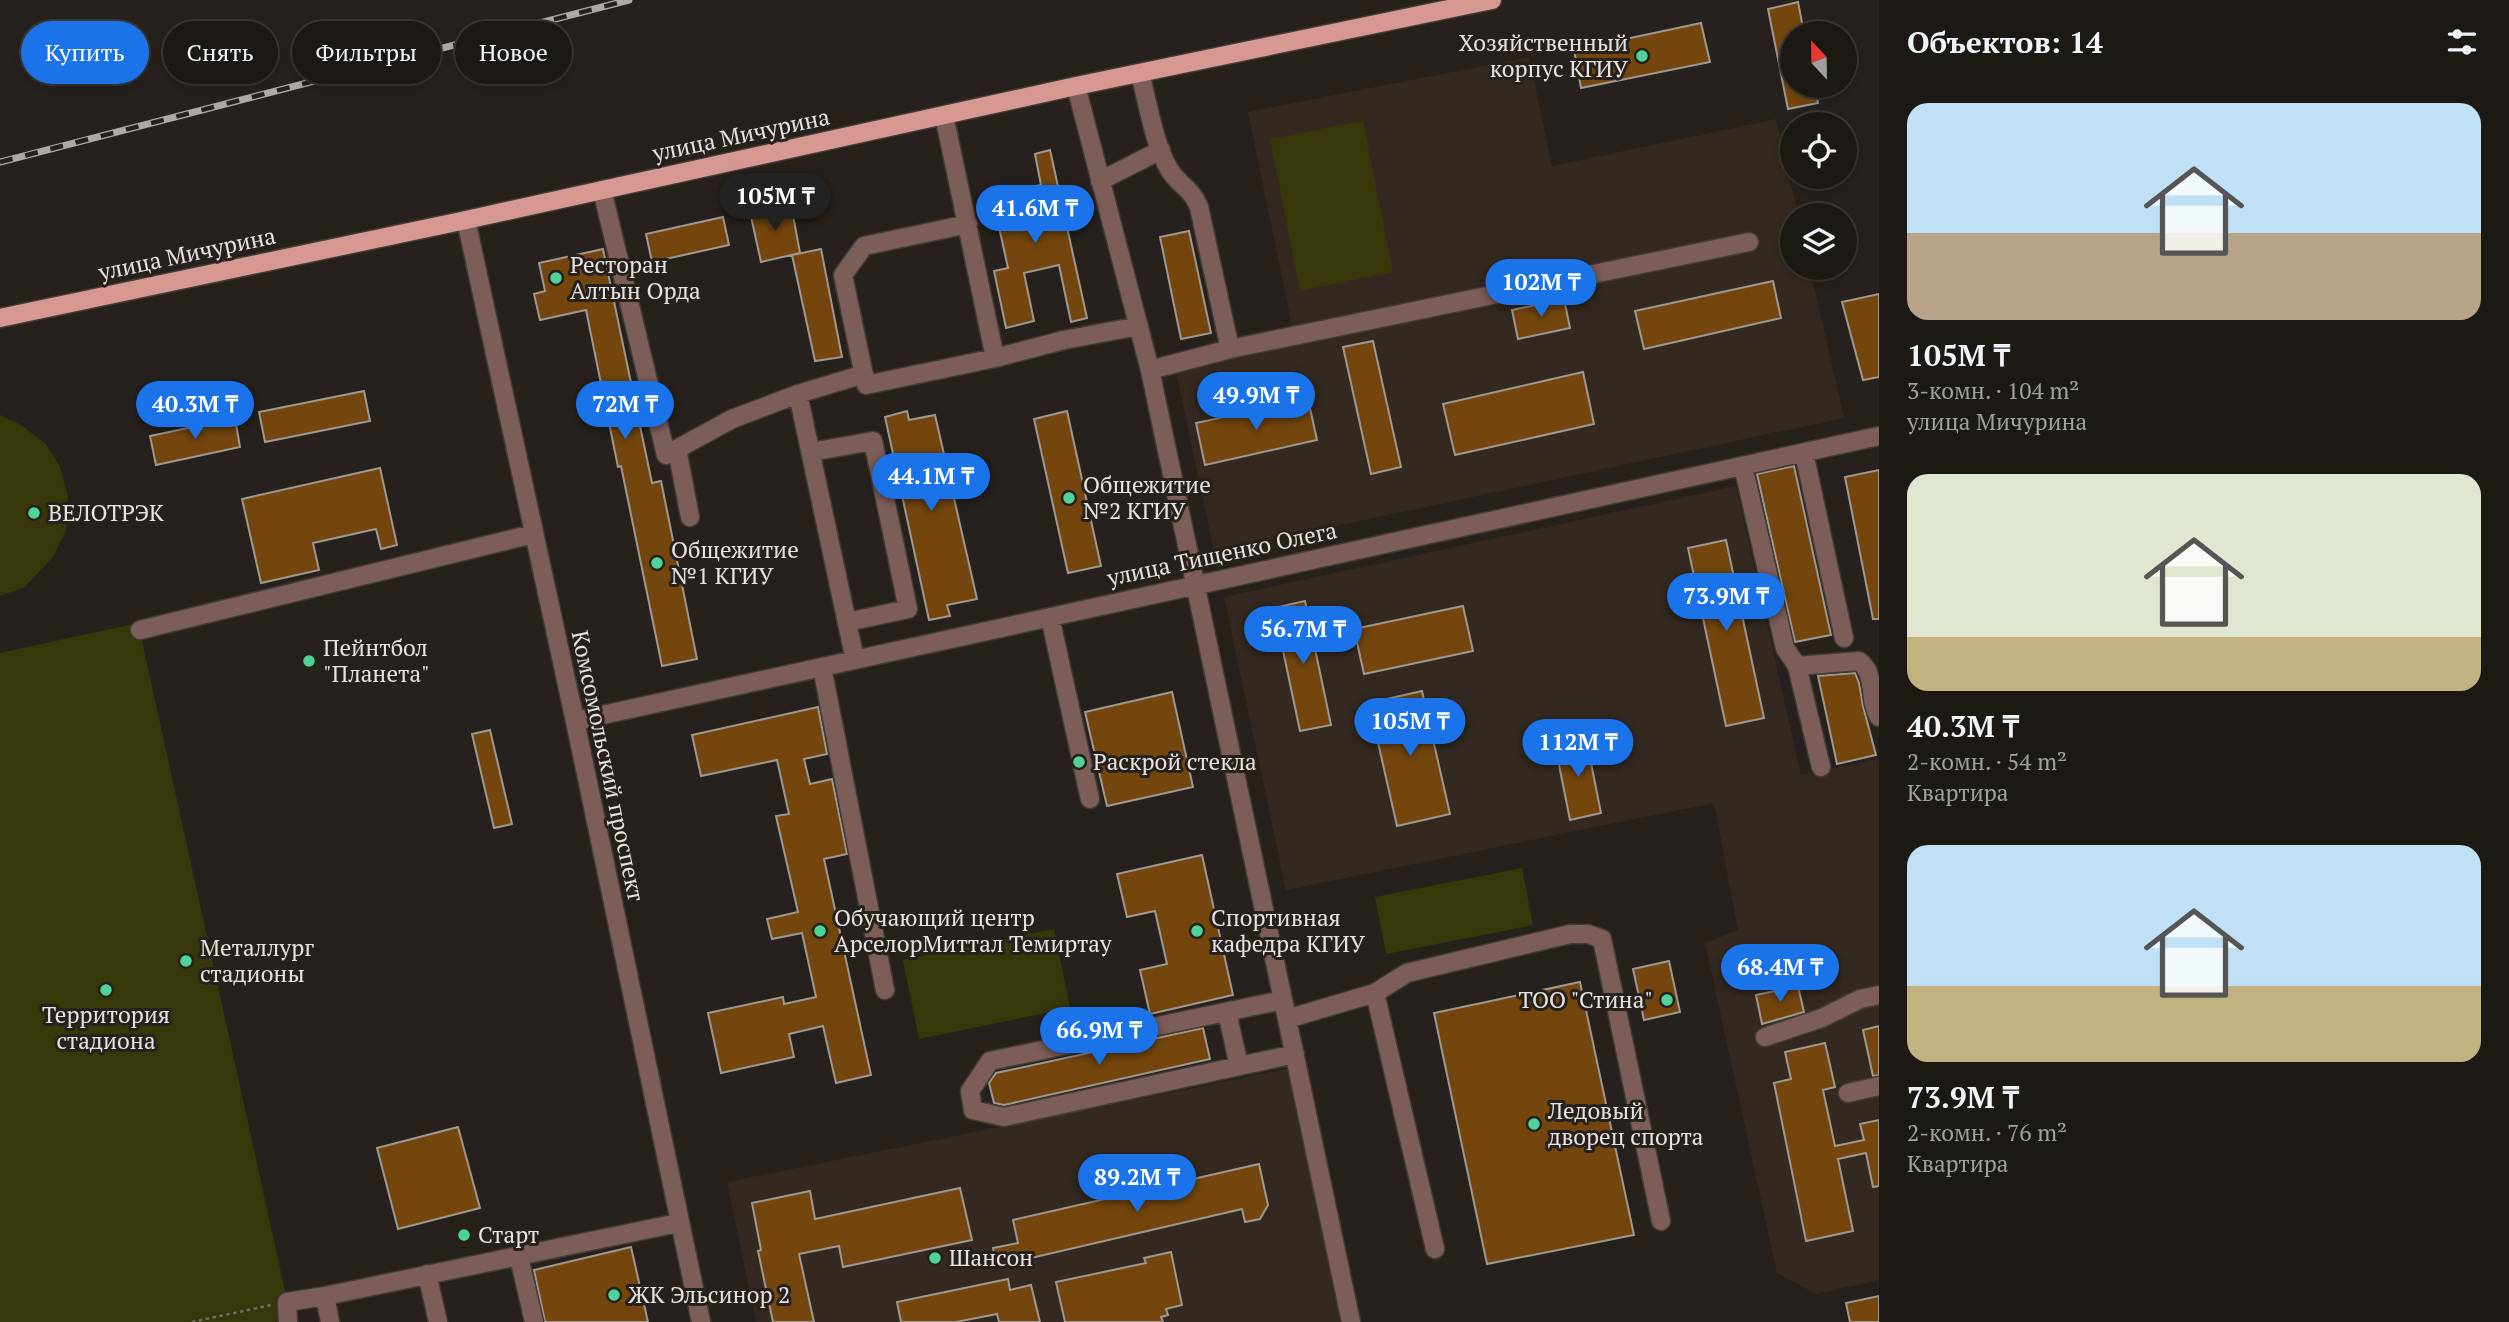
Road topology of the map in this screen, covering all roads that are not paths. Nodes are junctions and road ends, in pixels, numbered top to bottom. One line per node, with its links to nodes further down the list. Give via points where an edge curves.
1 (1492, 0): 2 (main road, улица Мичурина)
2 (1140, 74): 3 (main road, улица Мичурина); 5 (street)
3 (1076, 86): 4 (main road, улица Мичурина); 6 (street)
4 (944, 115): 7 (main road, улица Мичурина); 9 (street)
5 (1161, 150): 6 (street); 13 (street, via 1199,207)
6 (1100, 181): 12 (street)
7 (602, 190): 8 (main road, улица Мичурина); 19 (street, via 666,455)
8 (466, 220): 11 (main road, улица Мичурина); 24 (street, Комсомольский проспект)
9 (968, 224): 14 (street); 16 (street, via 864,246 843,275)
10 (1749, 242): 13 (street)
11 (0, 318)
12 (1139, 326): 14 (street); 15 (street)
13 (1230, 349): 15 (street)
14 (995, 358): 16 (street, via 866,385)
15 (1150, 370): 25 (street)
16 (863, 374): 17 (street)
17 (798, 394): 19 (street, via 732,419); 20 (street)
18 (1879, 436): 21 (street, улица Тищенко Олега)
19 (677, 449): 23 (street)
20 (811, 452): 27 (street); 27 (street, via 873,441 908,610)
21 (1804, 453): 22 (street, улица Тищенко Олега); 29 (street)
22 (1743, 466): 25 (street, улица Тищенко Олега); 31 (street, via 1785,648)
23 (690, 517)
24 (533, 534): 28 (street); 34 (street, Комсомольский проспект)
25 (1196, 585): 26 (street, улица Тищенко Олега); 40 (street)
26 (1050, 617): 30 (street, улица Тищенко Олега); 36 (street)
27 (847, 622): 30 (street)
28 (140, 630)
29 (1844, 638)
30 (855, 660): 32 (street, улица Тищенко Олега)
31 (1797, 666): 33 (street, via 1859,661 1868,671); 35 (street)
32 (822, 667): 34 (street, улица Тищенко Олега); 37 (street)
33 (1879, 717)
34 (575, 721): 49 (street, Комсомольский проспект)
35 (1821, 767)
36 (1090, 799)
37 (885, 990)
38 (1374, 993): 42 (street); 48 (street, via 1407,973 1556,937 1580,933 1602,939); 50 (street)
39 (1879, 995): 43 (street)
40 (1283, 1000): 41 (street); 42 (street)
41 (1227, 1012): 45 (street); 45 (street, via 990,1061 970,1091 973,1110 1004,1117)
42 (1287, 1019): 44 (street)
43 (1765, 1037)
44 (1295, 1054): 45 (street); 59 (street)
45 (1239, 1066)
46 (1879, 1086): 47 (street)
47 (1848, 1093)
48 (1661, 1220)
49 (678, 1223): 51 (street); 58 (street, Комсомольский проспект)
50 (1435, 1249)
51 (519, 1257): 52 (street); 57 (street)
52 (427, 1274): 53 (street); 56 (street)
53 (325, 1296): 54 (street, via 287,1301); 55 (street)
54 (288, 1322)
55 (330, 1322)
56 (438, 1322)
57 (534, 1322)
58 (701, 1322)
59 (1351, 1322)

